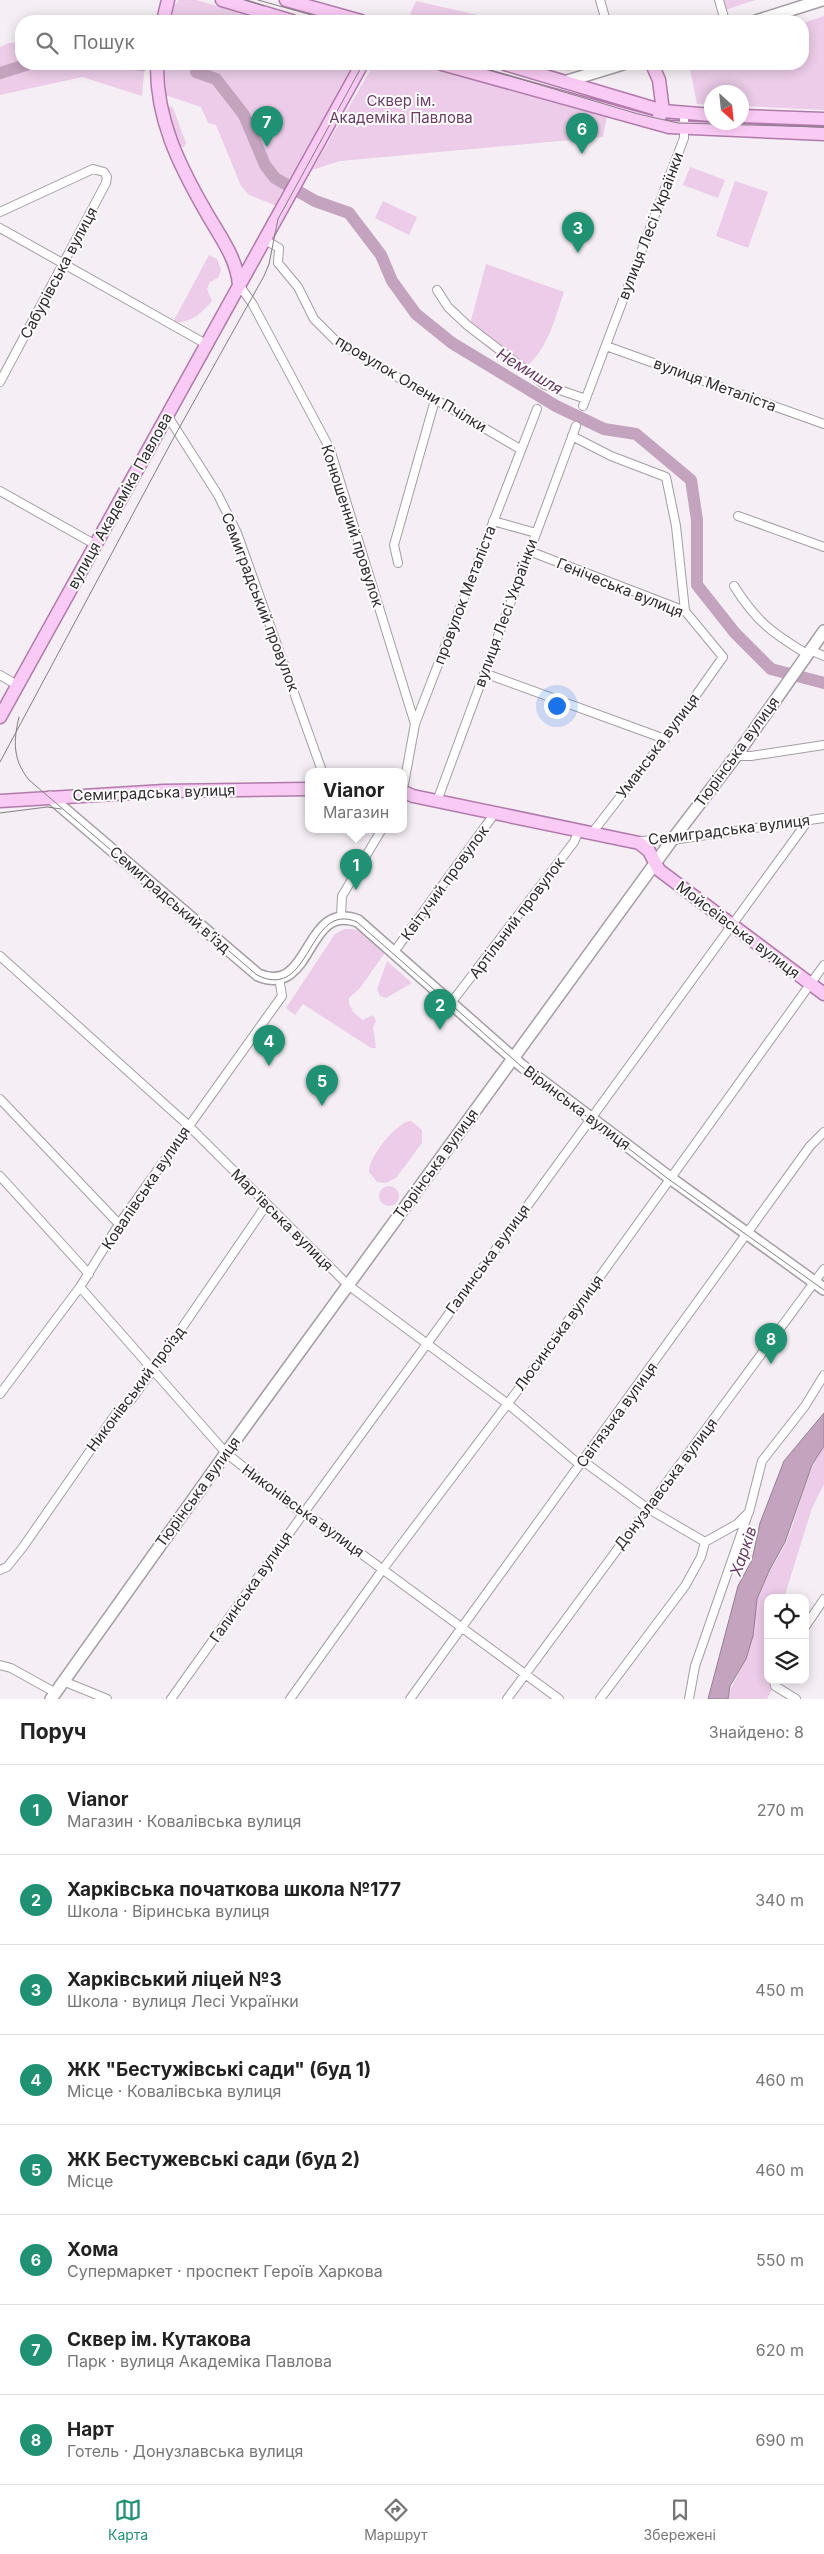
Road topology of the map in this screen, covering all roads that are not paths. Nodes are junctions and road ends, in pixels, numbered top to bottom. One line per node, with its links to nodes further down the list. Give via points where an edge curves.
1 (158, 0): 9 (main road)
2 (168, 0): 10 (main road)
3 (222, 0): 11 (main road)
4 (286, 0): 12 (main road)
5 (600, 0): 13 (street)
6 (718, 0): 14 (street)
7 (822, 0): 8 (main road)
8 (806, 2): 15 (main road)
9 (158, 15)
10 (164, 15)
11 (272, 15)
12 (340, 15)
13 (604, 15)
14 (724, 15)
15 (772, 15)
16 (157, 70): 36 (main road, via 159,100 171,143 187,179 228,249)
17 (359, 70): 34 (main road, вулиця Академіка Павлова)
18 (463, 70): 23 (main road)
19 (525, 70): 22 (main road)
20 (603, 70): 22 (main road)
21 (655, 70): 24 (main road)
22 (564, 82): 23 (main road); 24 (main road)
23 (529, 89): 29 (main road)
24 (663, 111): 25 (main road); 29 (main road, via 659,117)
25 (684, 114): 26 (main road); 30 (street, вулиця Лесі Українки)
26 (704, 114)
27 (749, 116): 28 (main road)
28 (824, 119)
29 (646, 122): 30 (main road)
30 (685, 129): 31 (main road); 39 (street, вулиця Лесі Українки)
31 (824, 134)
32 (0, 212): 35 (street, Сабурівська вулиця, via 94,169 104,172 106,183)
33 (0, 228): 35 (street)
34 (264, 240): 36 (main road, вулиця Академіка Павлова); 41 (street, провулок Олени Пчілки, via 279,248 278,263 296,284 314,319 325,331 336,341)
35 (64, 265): 38 (street); 40 (street, Сабурівська вулиця)
36 (239, 285): 38 (main road, вулиця Академіка Павлова); 67 (street, Конюшенний провулок, via 330,449)
37 (437, 290): 39 (street, вулиця Лесі Українки, via 448,307 467,325 545,385 585,403)
38 (206, 344): 43 (main road, вулиця Академіка Павлова)
39 (606, 346): 45 (street, вулиця Металіста)
40 (0, 382)
41 (435, 400): 48 (street, провулок Олени Пчілки); 56 (street, via 394,545)
42 (537, 408): 48 (street, провулок Металіста)
43 (167, 415): 53 (main road, вулиця Академіка Павлова); 71 (street, Семиградський провулок, via 218,495 237,533)
44 (824, 415): 45 (street)
45 (822, 424)
46 (576, 426): 47 (street, вулиця Лесі Українки)
47 (572, 436): 52 (street, вулиця Лесі Українки); 58 (street, via 610,456 666,477 676,526)
48 (520, 449): 51 (street, провулок Металіста)
49 (0, 491): 53 (street)
50 (738, 516): 54 (street)
51 (493, 520): 52 (street); 67 (street, провулок Металіста)
52 (536, 533): 55 (street, вулиця Лесі Українки)
53 (96, 545): 65 (main road, вулиця Академіка Павлова)
54 (824, 546)
55 (529, 551): 58 (street, Генічеська вулиця); 63 (street, вулиця Лесі Українки)
56 (398, 564)
57 (734, 586): 60 (street, via 751,612 780,638)
58 (685, 611): 62 (street, Генічеська вулиця)
59 (824, 631): 60 (main road, Тюрінська вулиця)
60 (806, 655): 61 (street); 70 (main road, Тюрінська вулиця)
61 (824, 656)
62 (723, 657): 68 (street, Уманська вулиця)
63 (484, 673): 68 (street); 79 (street, вулиця Лесі Українки)
64 (0, 675): 65 (street)
65 (18, 685): 66 (main road, вулиця Академіка Павлова)
66 (0, 717)
67 (415, 724): 72 (street, провулок Металіста)
68 (665, 739): 83 (street, Уманська вулиця)
69 (824, 745): 70 (street)
70 (736, 756): 85 (main road, Тюрінська вулиця)
71 (321, 768)
72 (407, 768)
73 (305, 789): 76 (main road, Семиградська вулиця)
74 (407, 793): 79 (main road, Семиградська вулиця)
75 (0, 794): 77 (main road)
76 (50, 797): 77 (main road, Семиградська вулиця); 93 (main road, Семиградський в’їзд, via 258,975)
77 (15, 800): 78 (main road, Семиградська вулиця)
78 (0, 801)
79 (437, 801): 80 (main road, Семиградська вулиця)
80 (495, 813): 83 (main road, Семиградська вулиця); 90 (street, Квітучий провулок)
81 (824, 818): 82 (street, Семиградська вулиця)
82 (807, 822): 85 (street, Семиградська вулиця); 89 (street, Галинська вулиця)
83 (585, 832): 86 (main road, Семиградська вулиця); 96 (street, Артільний провулок, via 574,842)
84 (380, 833): 88 (street, via 342,896)
85 (672, 840): 86 (street, Семиградська вулиця); 87 (main road, Тюрінська вулиця)
86 (635, 841): 87 (main road, Семиградська вулиця, via 646,847)
87 (655, 863): 89 (main road, Мойсеївська вулиця, via 659,870); 97 (main road, Тюрінська вулиця)
88 (341, 916): 90 (main road, Віринська вулиця, via 358,920); 93 (main road, via 324,924 296,967)
89 (732, 927): 94 (main road, Мойсеївська вулиця); 99 (street, Галинська вулиця)
90 (394, 952): 96 (main road, Віринська вулиця)
91 (0, 956): 100 (street, Мар'ївська вулиця)
92 (824, 965): 94 (street, Люсинська вулиця)
93 (279, 978): 100 (street, Ковалівська вулиця, via 282,996)
94 (810, 983): 95 (main road, Мойсеївська вулиця); 103 (street, Люсинська вулиця)
95 (824, 994)
96 (452, 1003): 97 (main road, Віринська вулиця)
97 (513, 1058): 99 (main road, Віринська вулиця); 110 (main road, Тюрінська вулиця)
98 (0, 1099): 105 (street)
99 (590, 1118): 103 (main road, Віринська вулиця); 112 (street, Галинська вулиця)
100 (189, 1126): 104 (street, Мар'ївська вулиця); 105 (street, Ковалівська вулиця)
101 (824, 1132): 106 (street, Світязька вулиця, via 810,1146)
102 (0, 1176): 108 (street)
103 (670, 1178): 106 (main road, Віринська вулиця); 116 (street, Люсинська вулиця)
104 (267, 1204): 110 (street, Мар'ївська вулиця); 113 (street, Никонівський проїзд)
105 (120, 1224): 108 (street, Ковалівська вулиця)
106 (748, 1234): 109 (main road, Віринська вулиця); 118 (street, Світязька вулиця)
107 (824, 1269): 109 (street, Донузлавська вулиця)
108 (89, 1274): 111 (street, Ковалівська вулиця)
109 (819, 1285): 119 (street, Донузлавська вулиця)
110 (348, 1286): 112 (street, Мар'ївська вулиця); 117 (main road, Тюрінська вулиця)
111 (80, 1287): 113 (street, Никонівська вулиця); 115 (street, Ковалівська вулиця)
112 (428, 1343): 116 (street, Мар'ївська вулиця); 121 (street, Галинська вулиця)
113 (153, 1370): 117 (street, Никонівська вулиця); 124 (street, Никонівський проїзд, via 131,1400 117,1412 23,1547 7,1567)
114 (824, 1375): 120 (street, via 805,1406 762,1461)
115 (0, 1394)
116 (508, 1404): 118 (street, Мар'ївська вулиця); 123 (street, Люсинська вулиця)
117 (226, 1453): 121 (street, Никонівська вулиця); 130 (main road, Тюрінська вулиця)
118 (581, 1463): 119 (street, Мар'ївська вулиця); 127 (street, Світязька вулиця)
119 (648, 1508): 122 (street, Мар'ївська вулиця); 129 (street, Донузлавська вулиця)
120 (749, 1512): 122 (street, via 737,1524); 140 (street, via 695,1666)
121 (303, 1514): 123 (street, Никонівська вулиця); 134 (street, Галинська вулиця)
122 (705, 1542): 139 (street, via 701,1557 685,1586)
123 (383, 1569): 127 (street, Никонівська вулиця); 135 (street, Люсинська вулиця)
124 (0, 1570)
125 (824, 1599): 126 (street)
126 (809, 1621)
127 (462, 1629): 129 (street, Никонівська вулиця); 136 (street, Світязька вулиця)
128 (0, 1665): 132 (street)
129 (525, 1674): 137 (street, Донузлавська вулиця); 138 (street, Никонівська вулиця)
130 (63, 1681): 132 (main road, Тюрінська вулиця); 133 (street)
131 (776, 1684): 141 (street)
132 (53, 1696)
133 (107, 1699)
134 (171, 1699)
135 (290, 1699)
136 (410, 1699)
137 (507, 1699)
138 (559, 1699)
139 (600, 1699)
140 (689, 1699)
141 (796, 1699)

